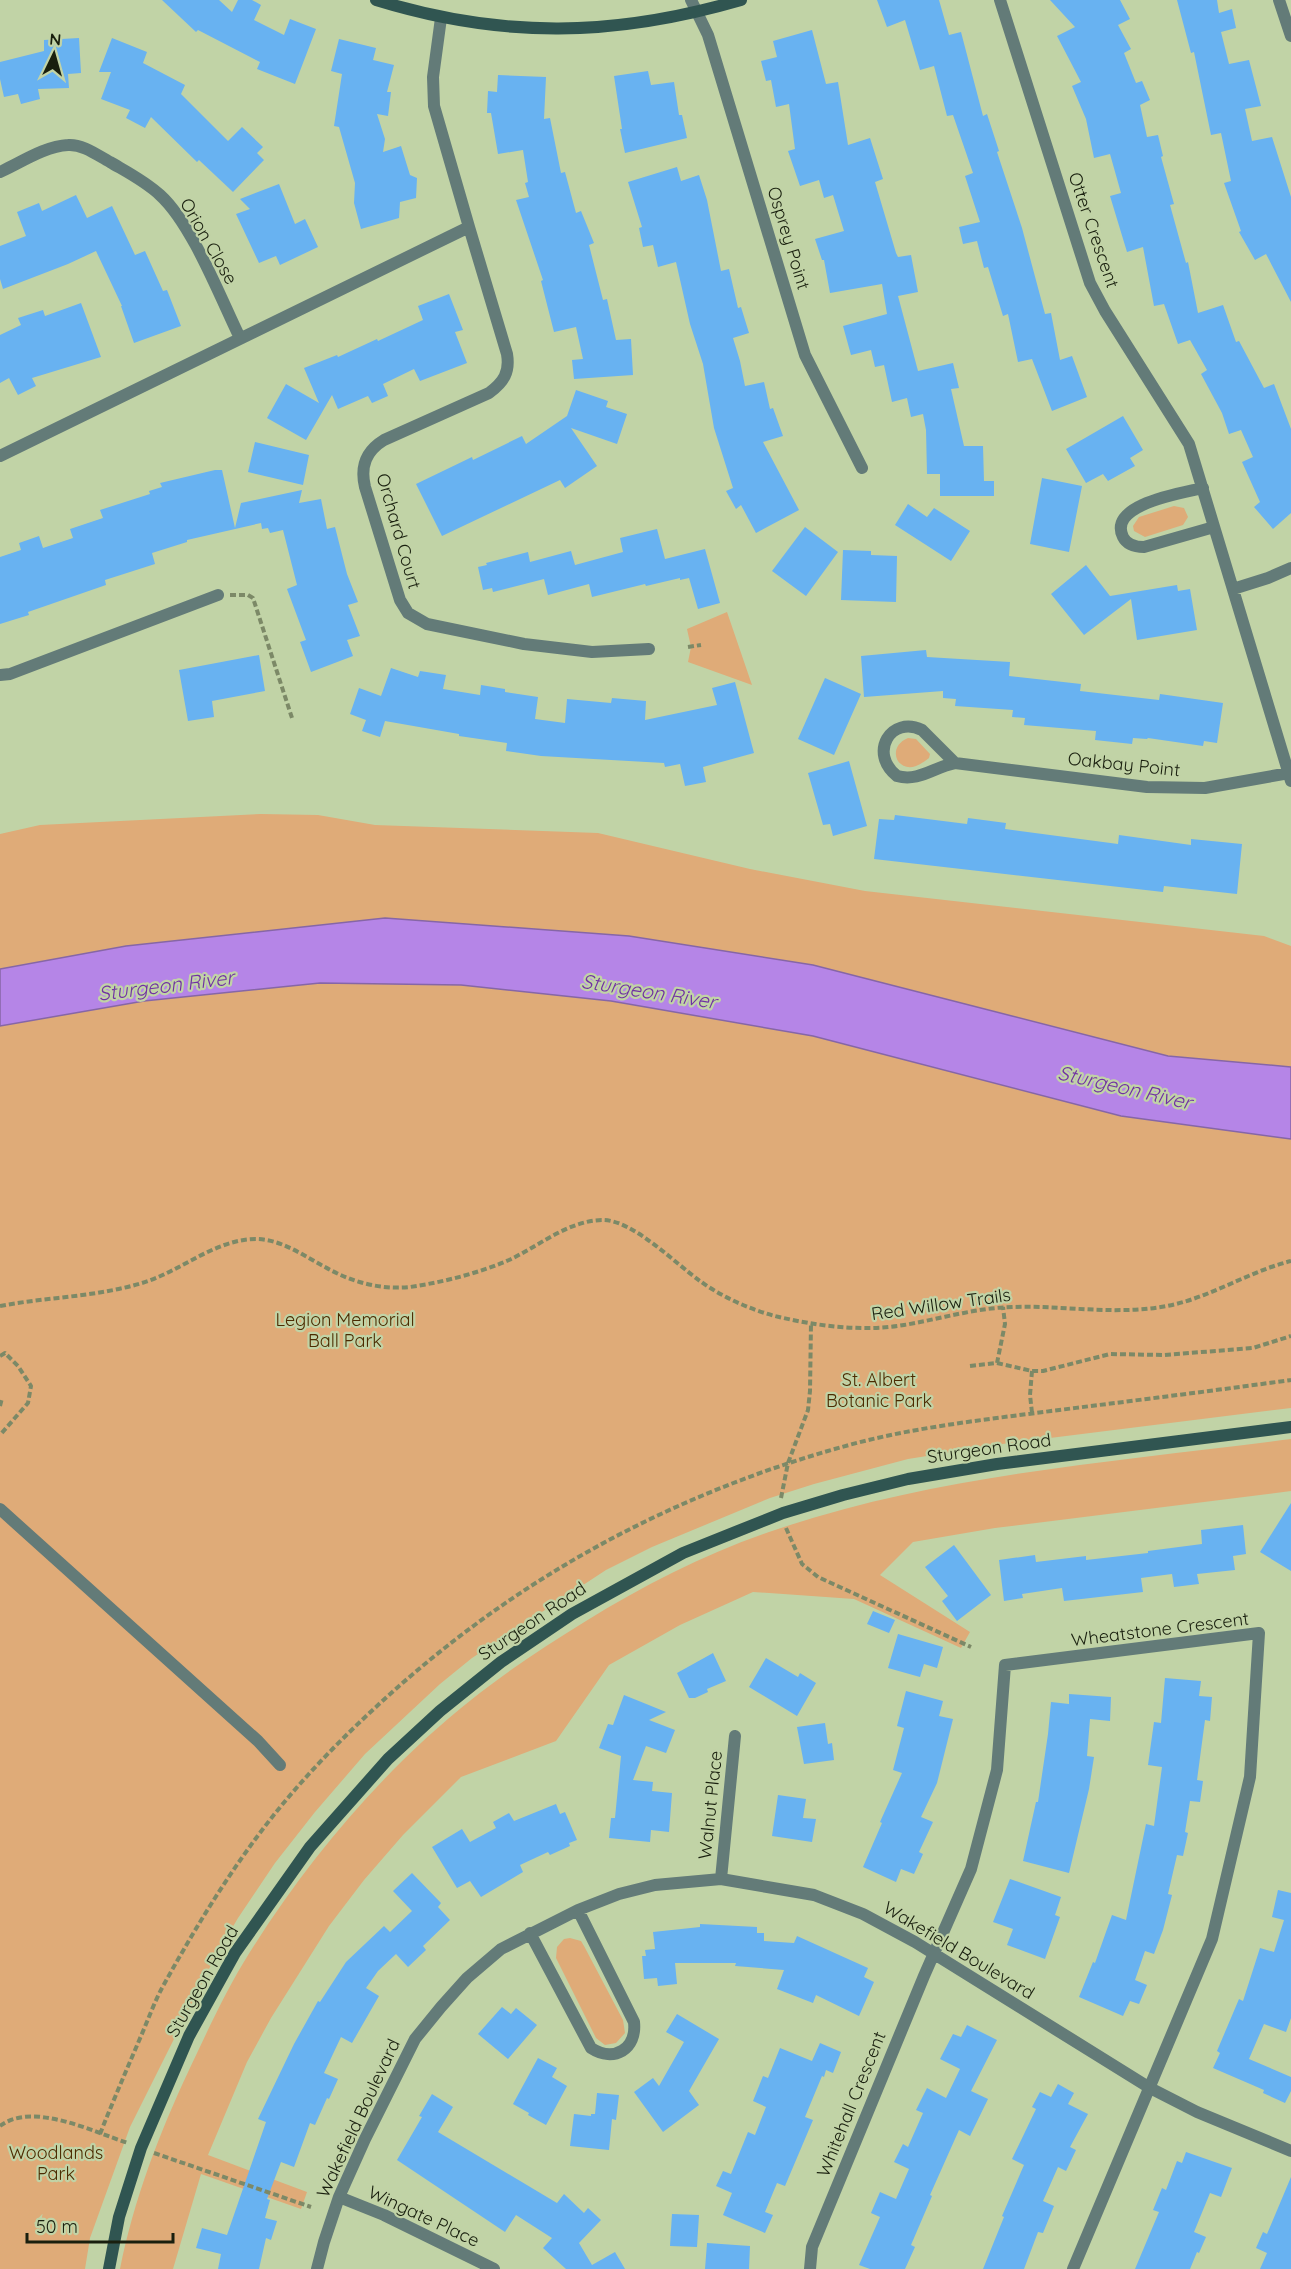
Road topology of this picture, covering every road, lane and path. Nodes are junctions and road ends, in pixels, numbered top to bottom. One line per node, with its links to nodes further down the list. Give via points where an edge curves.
1 (376, 0): 6 (main road)
2 (741, 0): 5 (main road)
3 (1000, 0): 13 (street, Otter Crescent, via 1090,283 1189,444)
4 (1279, 0): 7 (street)
5 (694, 6): 6 (main road, via 655,21 582,29 514,28); 12 (street, Osprey Point, via 708,35 805,355)
6 (441, 18): 9 (street, Orchard Court, via 433,77 434,106)
7 (1291, 36)
8 (0, 172): 10 (street, Orion Close, via 69,145 93,153 139,179 160,194 176,213)
9 (469, 227): 10 (street); 20 (street, Orchard Court, via 508,367 503,381 489,393 384,440 365,460 363,478 400,600 408,613 427,624 524,644 592,652)
10 (240, 338): 11 (street)
11 (0, 456)
12 (862, 468)
13 (1203, 488): 14 (street, Otter Crescent); 14 (street, via 1136,507 1124,518 1123,537 1144,548)
14 (1214, 526): 16 (street, Otter Crescent)
15 (1291, 568): 16 (street)
16 (1233, 589): 24 (street, Otter Crescent)
17 (218, 595): 21 (street); 22 (path, via 253,598)
18 (701, 645): 19 (path)
19 (688, 647)
20 (650, 649)
21 (0, 675)
22 (292, 718)
23 (955, 763): 23 (street, Oakbay Point, via 915,778 897,776 884,761 884,742 896,730 916,727); 24 (street, Oakbay Point, via 1177,789)
24 (1290, 777)
25 (1291, 1261): 27 (path, Red Willow Trails, via 1193,1299 1139,1311)
26 (0, 1306): 28 (path, Red Willow Trails, via 144,1283 222,1246 253,1239 282,1244 327,1269 368,1285 408,1287 486,1269 572,1227 603,1220 626,1226 721,1294 773,1315)
27 (1003, 1307): 28 (path, Red Willow Trails, via 890,1327); 31 (path, via 1005,1324)
28 (811, 1323): 42 (path, via 809,1404 788,1463 779,1502)
29 (1291, 1336): 33 (path, via 1254,1348 1164,1355 1110,1354)
30 (0, 1356): 40 (path, via 5,1353 12,1359 30,1386 28,1403)
31 (997, 1363): 32 (path); 33 (path)
32 (970, 1366)
33 (1032, 1371): 37 (path)
34 (1291, 1380): 37 (path)
35 (2, 1398): 36 (path)
36 (0, 1406)
37 (1032, 1413): 39 (path)
38 (1291, 1427): 42 (main road, Sturgeon Road, via 908,1479)
39 (912, 1431)
40 (0, 1435)
41 (0, 1509): 45 (street)
42 (783, 1513): 43 (path, via 802,1564 818,1577); 57 (main road, Sturgeon Road, via 683,1553 572,1614 501,1662 380,1767 303,1857 235,1953 189,2036 133,2171)
43 (971, 1647)
44 (735, 1736): 46 (street, Walnut Place)
45 (280, 1765)
46 (721, 1879): 47 (street, Wakefield Boulevard, via 655,1885); 49 (street, Wakefield Boulevard, via 814,1895 863,1914)
47 (578, 1910): 48 (street, Wakefield Boulevard); 48 (street, via 634,2022 634,2039 623,2051 607,2055 591,2048)
48 (530, 1933): 55 (street, Wakefield Boulevard, via 501,1949 467,1978 415,2039)
49 (933, 1954): 50 (street, Wakefield Boulevard); 50 (street, Wheatstone Crescent, via 971,1869 997,1770 1005,1665 1259,1633 1251,1777 1212,1939); 60 (street, Whitehall Crescent, via 812,2247)
50 (1150, 2088): 53 (street, Wakefield Boulevard); 61 (street)
51 (0, 2126): 52 (path, via 17,2117 42,2116)
52 (128, 2144)
53 (1291, 2151)
54 (154, 2153): 56 (path)
55 (339, 2197): 58 (street, Wakefield Boulevard); 59 (street, Wingate Place)
56 (311, 2207)
57 (109, 2269)
58 (317, 2269)
59 (494, 2269)
60 (810, 2269)
61 (1073, 2269)

